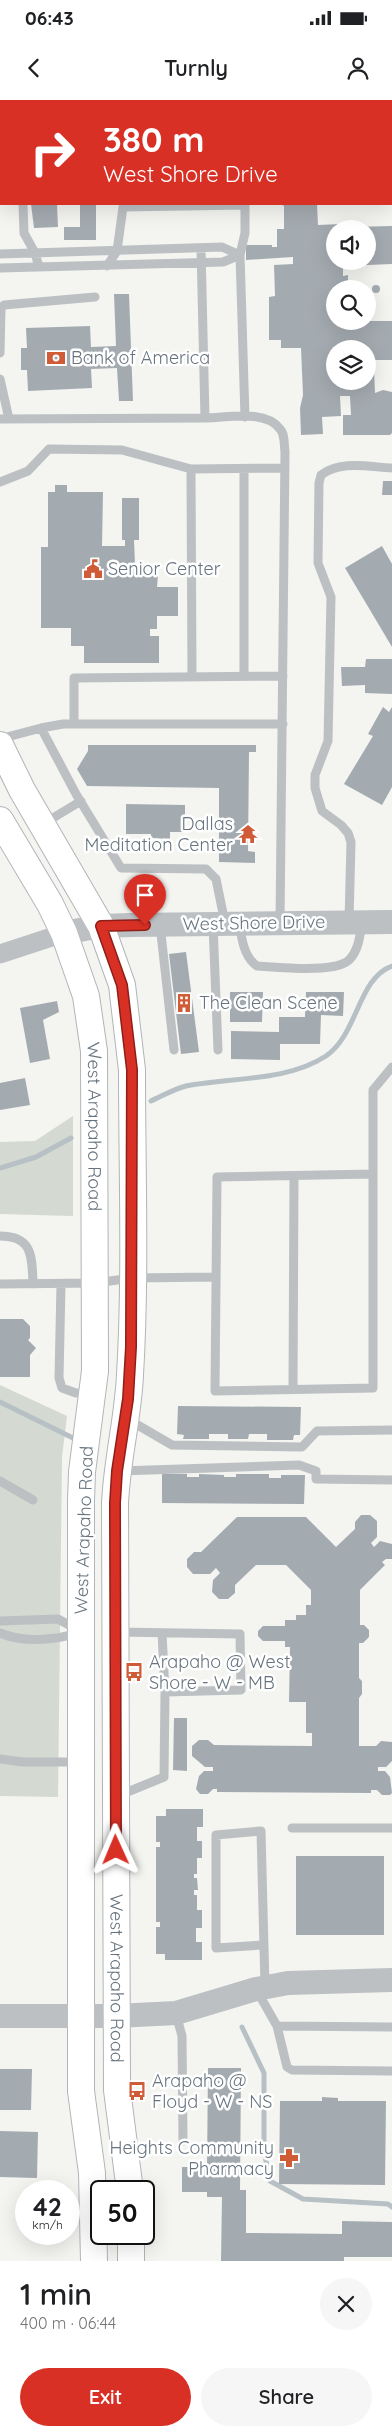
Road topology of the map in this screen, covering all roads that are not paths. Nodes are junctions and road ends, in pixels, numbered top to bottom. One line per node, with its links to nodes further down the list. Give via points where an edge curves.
1 (23, 205): 4 (lane, via 24,233)
2 (201, 248): 3 (lane); 6 (lane, via 222,247); 7 (lane)
3 (117, 251): 4 (lane); 6 (lane, via 123,206 245,205 245,234); 8 (lane)
4 (35, 253): 5 (lane); 9 (lane)
5 (0, 254)
6 (240, 255): 7 (lane, via 223,262); 14 (lane)
7 (202, 263): 8 (lane); 15 (lane)
8 (107, 266): 9 (lane)
9 (39, 267): 10 (lane)
10 (0, 268)
11 (95, 297): 12 (lane, via 4,305 1,308)
12 (0, 353)
13 (0, 379): 16 (lane)
14 (245, 417): 15 (lane); 17 (lane, via 267,419 281,429)
15 (205, 418): 16 (lane)
16 (4, 419)
17 (285, 468): 20 (lane); 23 (lane)
18 (392, 468): 34 (lane, via 341,466 328,469 321,475 319,483 318,563 331,597 328,741 315,775 315,788 322,811 341,825 351,842)
19 (191, 469): 20 (lane); 21 (lane, via 122,450 49,449 28,471); 24 (lane)
20 (244, 469): 22 (lane)
21 (0, 482)
22 (244, 676): 23 (lane); 24 (lane)
23 (282, 676): 26 (lane)
24 (192, 677): 25 (lane, via 74,678)
25 (74, 724): 26 (lane); 27 (lane)
26 (282, 724): 33 (lane)
27 (41, 728): 28 (lane); 30 (lane)
28 (0, 739)
29 (0, 745): 32 (main road, West Arapaho Road)
30 (81, 801): 32 (lane); 36 (lane, via 121,868 206,869 216,879)
31 (0, 820): 39 (main road, West Arapaho Road)
32 (43, 824): 38 (main road, West Arapaho Road)
33 (280, 922): 34 (street, West Shore Drive); 36 (street, West Shore Drive)
34 (355, 922): 35 (street, West Shore Drive); 36 (lane, via 358,944 349,960 326,968 257,966 250,961 241,934)
35 (392, 922)
36 (226, 923): 37 (street, West Shore Drive); 42 (lane)
37 (160, 924): 38 (street, West Shore Drive); 41 (lane)
38 (101, 926): 39 (street, West Shore Drive); 48 (main road, West Arapaho Road, via 122,985 132,1070)
39 (64, 933): 40 (street, West Shore Drive); 49 (main road, West Arapaho Road, via 86,996 94,1051)
40 (0, 954)
41 (174, 1050)
42 (218, 1050)
43 (392, 1067): 44 (lane, via 373,1090)
44 (373, 1174): 45 (lane); 53 (lane, via 373,1388)
45 (294, 1176): 47 (lane, via 217,1177); 53 (lane)
46 (0, 1236): 51 (lane, via 12,1236 25,1243 33,1265)
47 (216, 1277): 48 (lane); 53 (lane, via 215,1391)
48 (132, 1278): 49 (lane); 55 (main road, West Arapaho Road, via 130,1376)
49 (95, 1283): 52 (lane); 54 (main road, West Arapaho Road)
50 (0, 1284): 51 (lane)
51 (33, 1284): 52 (lane)
52 (61, 1284): 54 (lane, via 62,1388 76,1394)
53 (293, 1388)
54 (92, 1394): 62 (main road, West Arapaho Road, via 82,1472)
55 (125, 1418): 56 (lane, via 172,1445 302,1446 317,1431); 57 (main road, West Arapaho Road)
56 (392, 1430)
57 (117, 1471): 58 (lane, via 299,1465 316,1471 316,1479); 63 (main road, West Arapaho Road)
58 (392, 1480)
59 (0, 1482): 60 (lane)
60 (33, 1500)
61 (0, 1622): 62 (lane, via 58,1619)
62 (81, 1632): 63 (main road); 65 (lane, via 57,1639); 68 (main road, West Arapaho Road)
63 (115, 1632): 64 (lane); 69 (main road, West Arapaho Road)
64 (162, 1632): 66 (lane); 66 (lane, via 240,1634 241,1690)
65 (0, 1633)
66 (165, 1692): 69 (lane, via 164,1778)
67 (0, 1759): 68 (lane)
68 (79, 1762): 77 (main road, West Arapaho Road)
69 (115, 1797): 78 (main road, West Arapaho Road)
70 (292, 1828): 71 (lane)
71 (392, 1828)
72 (262, 1945): 72 (lane, via 261,1831 216,1835 216,1948); 74 (lane)
73 (392, 1980): 74 (street, via 315,1980)
74 (260, 1988): 75 (street); 79 (lane)
75 (176, 2013): 78 (street); 82 (lane, via 182,2036)
76 (0, 2016): 77 (street)
77 (80, 2016): 78 (street); 83 (main road, West Arapaho Road, via 80,2091)
78 (116, 2016): 84 (main road, West Arapaho Road, via 117,2090)
79 (276, 2026): 80 (lane); 81 (lane, via 288,2067 292,2070)
80 (392, 2026)
81 (392, 2071)
82 (183, 2141)
83 (99, 2180)
84 (129, 2180)
85 (95, 2245): 88 (main road, West Arapaho Road)
86 (110, 2245): 89 (main road)
87 (130, 2245): 90 (main road)
88 (94, 2261)
89 (110, 2261)
90 (130, 2261)

